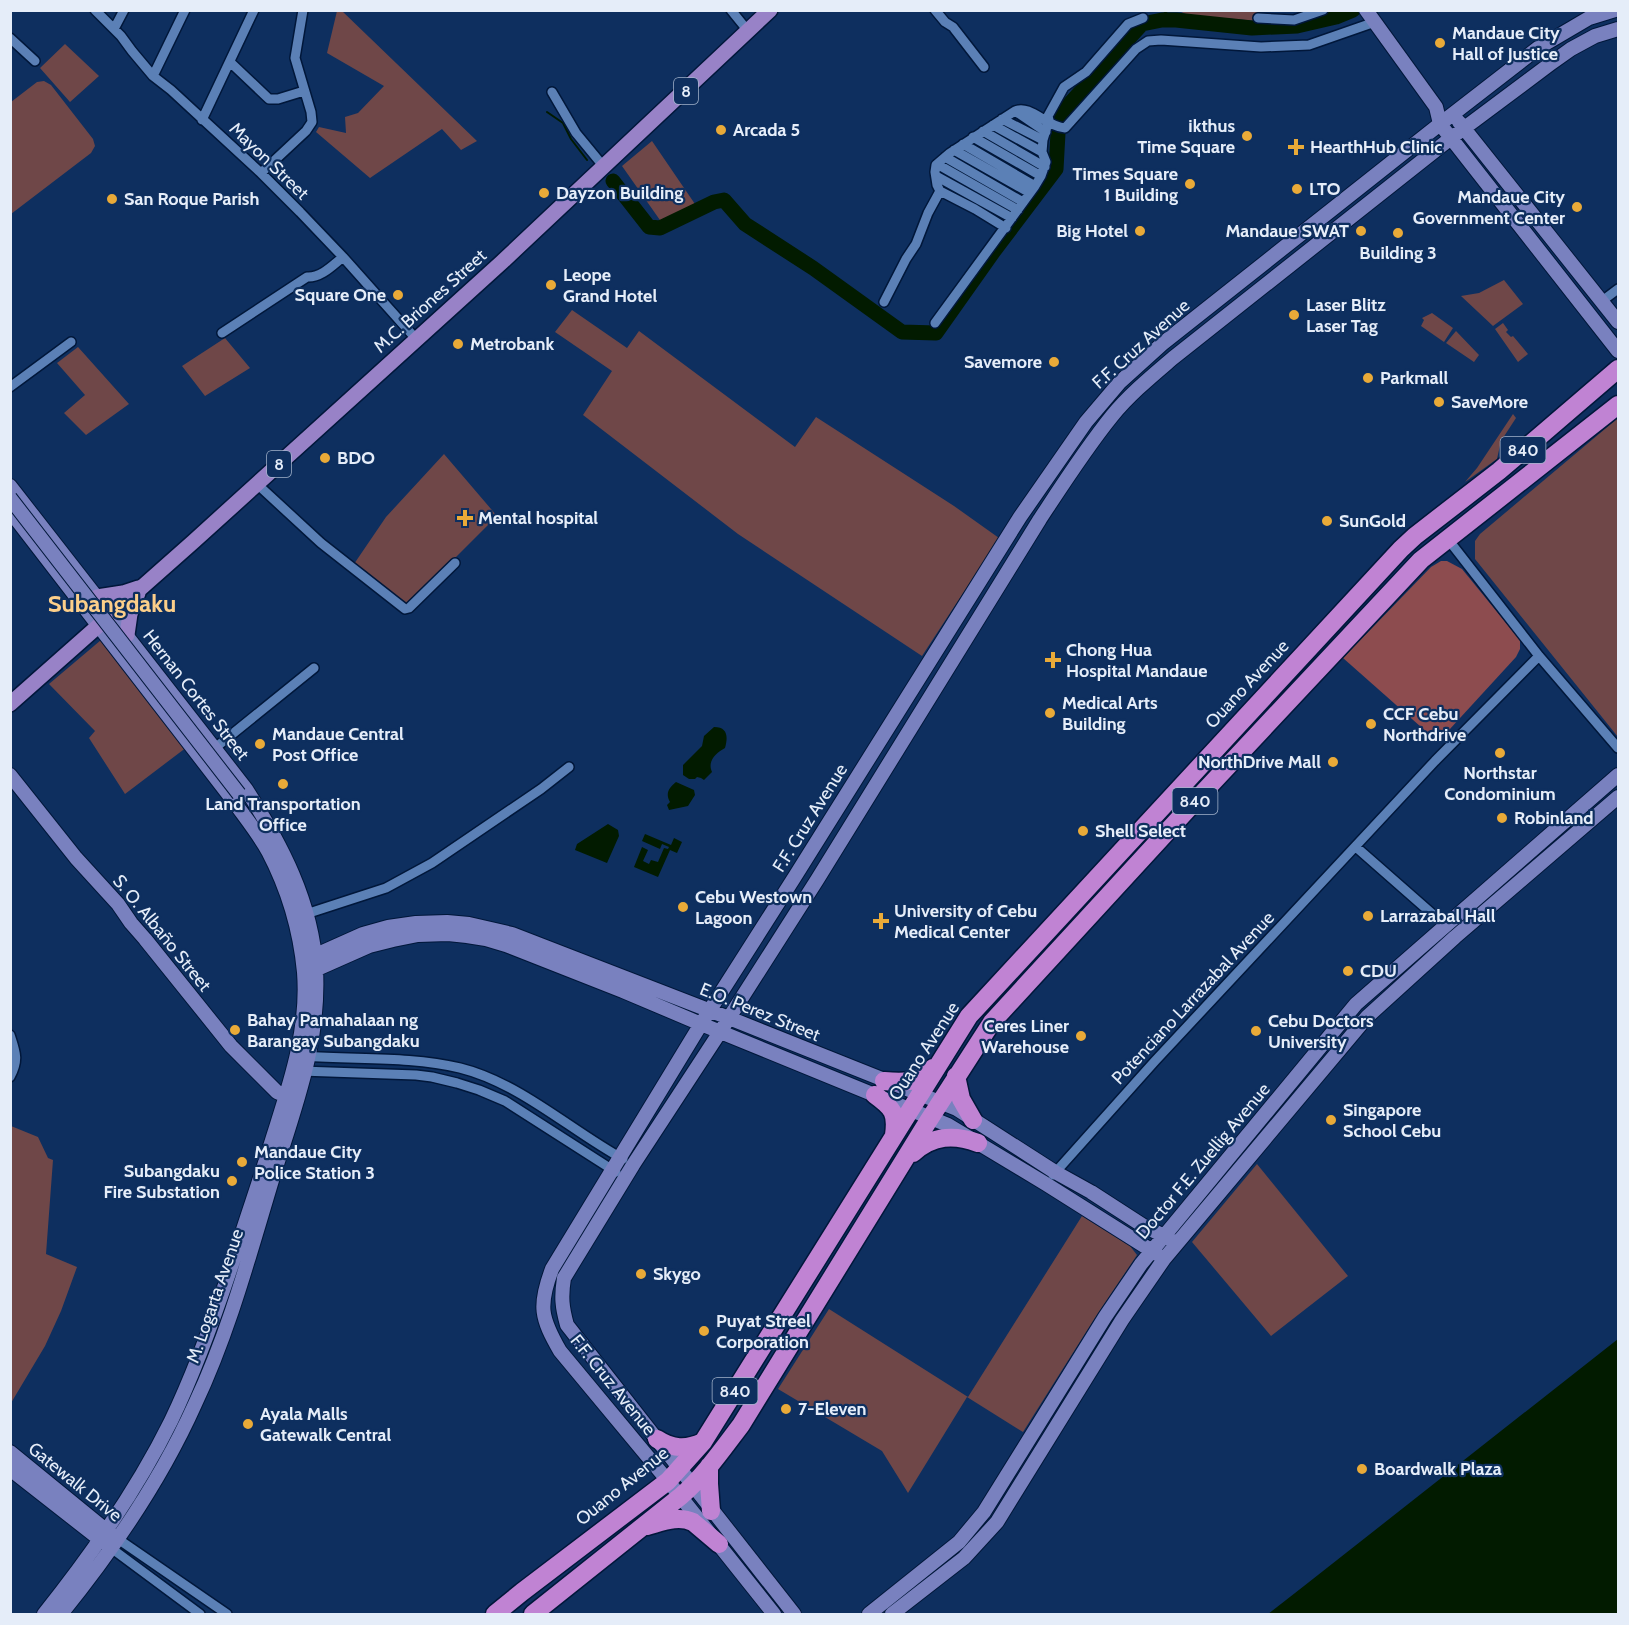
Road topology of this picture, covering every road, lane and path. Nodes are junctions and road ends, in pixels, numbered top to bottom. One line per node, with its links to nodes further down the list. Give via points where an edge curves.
1 (95, 10): 14 (street, Mayon Street)
2 (124, 10): 14 (street)
3 (185, 10): 21 (street)
4 (254, 10): 19 (street)
5 (303, 10): 22 (street, via 295,58)
6 (731, 10): 16 (street)
7 (770, 10): 16 (main road, M.C. Briones Street / 8)
8 (934, 10): 20 (street, via 953,27)
9 (1323, 10): 13 (street, via 1294,20)
10 (1615, 10): 25 (street, F.F. Cruz Avenue, via 1589,18 1546,43)
11 (1370, 16): 24 (street); 31 (street, via 1309,45 1262,47 1148,41 1136,49 1068,125)
12 (1143, 18): 31 (street, via 1128,24 1086,72 1064,87 1048,116)
13 (1258, 18)
14 (114, 29): 21 (street, Mayon Street)
15 (1618, 29): 30 (street, F.F. Cruz Avenue, via 1571,49)
16 (748, 31): 41 (main road, M.C. Briones Street / 8)
17 (10, 38): 18 (street)
18 (35, 61)
19 (230, 62): 22 (street, via 269,99); 27 (street)
20 (984, 67)
21 (153, 76): 27 (street, Mayon Street)
22 (304, 91): 43 (street, via 312,122)
23 (552, 92): 41 (street, via 576,133)
24 (1436, 107): 25 (street); 28 (street)
25 (1453, 114): 28 (street, F.F. Cruz Avenue); 30 (street)
26 (1002, 119): 29 (street); 31 (street); 31 (street, via 1025,109)
27 (202, 120): 43 (street, Mayon Street)
28 (1440, 124): 34 (street); 95 (street, F.F. Cruz Avenue, via 1162,344 1120,382 1086,422 1020,517)
29 (993, 125): 32 (street); 37 (street)
30 (1464, 128): 34 (street, F.F. Cruz Avenue); 50 (street)
31 (1051, 130): 37 (street)
32 (983, 131): 33 (street); 42 (street)
33 (973, 138): 35 (street); 38 (street)
34 (1451, 138): 52 (street); 96 (street, F.F. Cruz Avenue, via 1173,358 1113,415 1040,519)
35 (963, 144): 36 (street); 45 (street)
36 (954, 150): 39 (street); 45 (street)
37 (1042, 152): 42 (street, via 1046,162)
38 (1002, 154): 42 (street); 45 (street)
39 (945, 157): 40 (street); 45 (street)
40 (937, 164): 44 (street); 45 (street)
41 (604, 167): 61 (main road, M.C. Briones Street / 8)
42 (1043, 171): 46 (street)
43 (261, 173): 54 (street, Mayon Street)
44 (936, 176): 47 (street); 48 (street)
45 (991, 177): 46 (street); 48 (street); 49 (street)
46 (1032, 190): 49 (street)
47 (940, 192): 48 (street); 57 (street)
48 (977, 205): 51 (street); 53 (street)
49 (1020, 206): 51 (street)
50 (1533, 213): 52 (street); 56 (street)
51 (1012, 218): 53 (street)
52 (1518, 223): 63 (street)
53 (1006, 228): 59 (street)
54 (343, 257): 60 (street); 61 (street, Mayon Street)
55 (1618, 289): 56 (street)
56 (1602, 301): 58 (street)
57 (884, 302)
58 (1618, 322)
59 (935, 323)
60 (222, 333)
61 (417, 340): 67 (main road, M.C. Briones Street / 8)
62 (72, 342): 65 (street)
63 (1618, 351)
64 (1618, 369): 89 (highway, Ouano Avenue / 840, via 1401,549)
65 (10, 387)
66 (1618, 406): 71 (highway, 840)
67 (257, 484): 72 (street, via 321,543 405,609); 73 (main road, M.C. Briones Street / 8)
68 (10, 486): 74 (street, Hernan Cortes Street)
69 (10, 498): 88 (street, Hernan Cortes Street, bridge, via 239,794)
70 (11, 512): 76 (street, Hernan Cortes Street)
71 (1448, 538): 78 (street); 90 (highway, 840, via 1422,560)
72 (455, 563)
73 (140, 588): 74 (main road); 75 (main road, M.C. Briones Street / 8); 77 (main road)
74 (97, 597): 75 (street, Hernan Cortes Street)
75 (111, 615): 76 (main road, 8); 77 (street, Hernan Cortes Street)
76 (99, 626): 80 (main road, 8); 88 (street, Hernan Cortes Street)
77 (127, 636): 81 (street, Hernan Cortes Street)
78 (1539, 656): 82 (street); 87 (street, Potenciano Larrazabal Avenue)
79 (314, 668): 81 (street)
80 (10, 704)
81 (215, 748): 88 (street, Hernan Cortes Street, via 246,789)
82 (1618, 748)
83 (569, 767): 91 (street, via 432,863 386,888)
84 (10, 775): 106 (street, S. O. Albaño Street, via 231,1046 277,1092)
85 (1618, 775): 92 (street, Doctor F.E. Zuellig Avenue)
86 (1618, 797): 119 (street, Doctor F.E. Zuellig Avenue, via 1367,1017)
87 (1356, 847): 92 (street); 116 (street, Potenciano Larrazabal Avenue)
88 (275, 849): 91 (street, Hernan Cortes Street, via 297,881); 94 (street, Hernan Cortes Street)
89 (1112, 861): 90 (highway); 100 (highway, Ouano Avenue / 840, via 969,1016)
90 (1128, 874): 103 (highway, 840, via 992,1022)
91 (306, 914): 94 (street, Hernan Cortes Street)
92 (1446, 926): 119 (street, Doctor F.E. Zuellig Avenue, via 1356,1004)
93 (538, 951): 94 (street, E.O. Perez Street, via 512,934 447,921 388,927 363,934); 95 (street, E.O. Perez Street); 97 (street, E.O. Perez Street)
94 (309, 965): 101 (street, M. Logarta Avenue, via 316,1012)
95 (709, 1011): 96 (street, E.O. Perez Street); 97 (street, F.F. Cruz Avenue)
96 (729, 1018): 98 (street, F.F. Cruz Avenue); 105 (street, E.O. Perez Street)
97 (701, 1024): 98 (street, E.O. Perez Street); 112 (street, F.F. Cruz Avenue)
98 (720, 1032): 105 (street, E.O. Perez Street); 113 (street, F.F. Cruz Avenue)
99 (10, 1035): 104 (street, via 16,1060)
100 (944, 1055): 105 (highway, via 918,1079); 107 (highway, Ouano Avenue / 840)
101 (303, 1056): 102 (street, M. Logarta Avenue); 112 (street, via 418,1062 462,1069 512,1089)
102 (299, 1071): 106 (street, M. Logarta Avenue); 115 (street, via 416,1075 479,1090 505,1101)
103 (957, 1076): 108 (highway, 840); 109 (highway, via 961,1099)
104 (10, 1077)
105 (879, 1088): 107 (street, E.O. Perez Street); 110 (highway, via 892,1110)
106 (291, 1099): 122 (street, M. Logarta Avenue, via 262,1171 217,1310); 123 (street, M. Logarta Avenue, via 233,1304)
107 (915, 1103): 108 (street, E.O. Perez Street); 110 (highway, Ouano Avenue / 840)
108 (935, 1110): 109 (street, E.O. Perez Street, via 957,1109); 111 (street, E.O. Perez Street, via 948,1125); 114 (highway, 840)
109 (973, 1120): 116 (street, E.O. Perez Street)
110 (893, 1137): 125 (highway, Ouano Avenue / 840)
111 (978, 1143): 114 (highway, via 957,1137 935,1139); 118 (street, E.O. Perez Street)
112 (620, 1158): 113 (street); 115 (street, F.F. Cruz Avenue)
113 (633, 1165): 117 (street, F.F. Cruz Avenue)
114 (901, 1166): 127 (highway, 840, via 741,1425)
115 (612, 1170): 117 (street); 129 (street, F.F. Cruz Avenue, via 552,1269 542,1310 547,1329 560,1351)
116 (1055, 1172): 118 (street, Potenciano Larrazabal Avenue); 119 (street, E.O. Perez Street)
117 (626, 1178): 124 (street, F.F. Cruz Avenue, via 564,1278 562,1310 567,1325)
118 (1046, 1184): 120 (street, E.O. Perez Street)
119 (1171, 1240): 120 (street, Doctor F.E. Zuellig Avenue); 121 (street, Doctor F.E. Zuellig Avenue)
120 (1152, 1251): 121 (street, E.O. Perez Street); 144 (street, Doctor F.E. Zuellig Avenue, via 1105,1317 984,1512 959,1542)
121 (1164, 1259): 145 (street, Doctor F.E. Zuellig Avenue, via 997,1522 964,1558)
122 (171, 1420): 123 (street); 133 (street, M. Logarta Avenue)
123 (184, 1428): 133 (street, M. Logarta Avenue, via 162,1468)
124 (657, 1439): 125 (highway, via 674,1447); 129 (street, F.F. Cruz Avenue)
125 (703, 1442): 129 (highway, Ouano Avenue / 840)
126 (10, 1452): 133 (street, Gatewalk Drive)
127 (709, 1466): 130 (highway, 840); 131 (highway)
128 (10, 1469): 133 (street, Gatewalk Drive)
129 (674, 1475): 130 (street, F.F. Cruz Avenue); 140 (highway, Ouano Avenue / 840)
130 (687, 1491): 131 (street, F.F. Cruz Avenue); 132 (highway, 840); 134 (street, F.F. Cruz Avenue)
131 (711, 1511): 143 (street, F.F. Cruz Avenue)
132 (643, 1527): 134 (highway, via 688,1520); 141 (highway, 840)
133 (109, 1539): 135 (street); 136 (street); 137 (street, M. Logarta Avenue); 138 (street, M. Logarta Avenue)
134 (719, 1544): 142 (street, F.F. Cruz Avenue)
135 (206, 1600): 136 (street); 139 (street)
136 (199, 1613)
137 (45, 1614)
138 (61, 1614)
139 (227, 1614)
140 (495, 1614)
141 (533, 1614)
142 (774, 1614)
143 (794, 1614)
144 (869, 1614)
145 (892, 1614)

